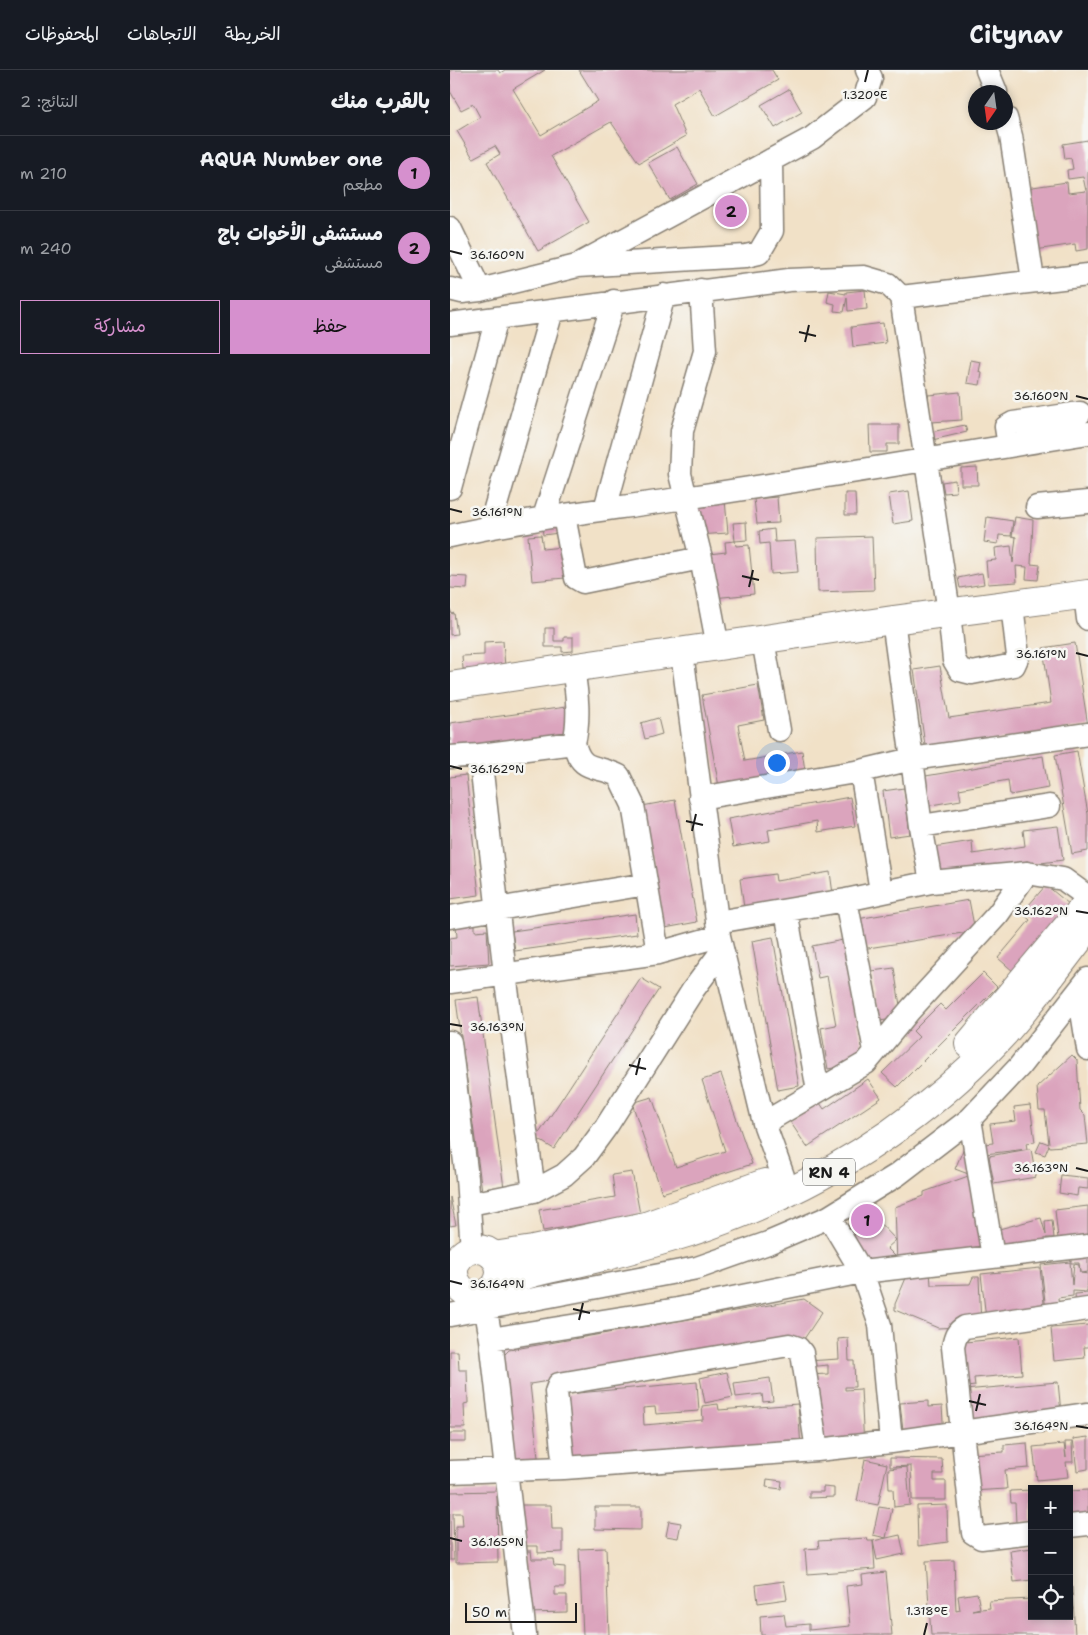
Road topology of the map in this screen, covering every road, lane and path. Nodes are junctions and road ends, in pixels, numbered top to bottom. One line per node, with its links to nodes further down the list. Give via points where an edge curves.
1 (867, 70): 5 (street, via 871,78 866,97 812,138)
2 (987, 70): 3 (street)
3 (993, 85)
4 (1009, 130): 9 (street)
5 (771, 160): 7 (street); 7 (street, via 772,231 759,253 728,258)
6 (450, 228): 11 (street)
7 (577, 266): 11 (street)
8 (1088, 275): 9 (street)
9 (1033, 280): 14 (street)
10 (450, 289): 11 (street, via 462,292)
11 (480, 290)
12 (701, 290): 13 (street); 14 (street, via 789,280 864,277 888,284); 22 (street, via 705,351 682,431 680,474)
13 (664, 295): 15 (street); 25 (street)
14 (901, 297): 20 (street)
15 (614, 301): 16 (street); 26 (street)
16 (552, 311): 17 (street); 27 (street)
17 (497, 318): 18 (street); 21 (street)
18 (450, 324)
19 (1084, 423): 20 (street, via 1009,446)
20 (925, 459): 22 (street); 32 (street)
21 (450, 488)
22 (685, 498): 25 (street); 29 (street)
23 (1088, 502): 24 (street)
24 (1037, 507)
25 (605, 509): 26 (street)
26 (554, 517): 27 (street); 29 (street, via 576,578 583,582)
27 (490, 526): 28 (street)
28 (450, 536)
29 (701, 558): 35 (street)
30 (1087, 602): 31 (main road)
31 (1012, 605): 32 (main road); 32 (street, via 1018,656 1014,664 972,673 960,670 954,660)
32 (949, 612): 33 (main road)
33 (893, 620): 34 (main road); 44 (street)
34 (763, 640): 35 (main road); 39 (street)
35 (718, 647): 36 (main road)
36 (682, 652): 37 (main road); 46 (street)
37 (573, 668): 38 (main road); 41 (street, via 578,694)
38 (450, 686)
39 (779, 730)
40 (1088, 734): 44 (street)
41 (574, 743): 42 (street); 51 (street, via 580,760 587,766 613,773 623,782 633,805)
42 (480, 755): 43 (street); 56 (street)
43 (450, 757)
44 (912, 759): 45 (street); 48 (street)
45 (861, 771): 46 (street); 52 (street)
46 (700, 798): 60 (street)
47 (1049, 806): 48 (street)
48 (921, 826): 50 (street)
49 (1027, 873): 50 (street); 53 (street, via 1063,879); 67 (street, via 998,914)
50 (931, 882): 52 (street)
51 (646, 884): 56 (street); 61 (street)
52 (881, 891): 54 (street)
53 (1088, 896)
54 (846, 900): 57 (street); 67 (street)
55 (1088, 902): 72 (main road, RN 4, via 988,1022 938,1074 839,1147)
56 (498, 908): 58 (street); 62 (street)
57 (786, 911): 60 (street); 68 (street)
58 (450, 917)
59 (1088, 928): 81 (main road, RN 4, via 1030,1003 974,1065 916,1114 810,1183 734,1215 632,1249 525,1274)
60 (719, 936): 61 (street); 71 (street); 74 (street, via 693,990 606,1127 584,1157 564,1175)
61 (658, 953): 62 (street)
62 (505, 974): 63 (street); 74 (street)
63 (450, 982)
64 (1084, 996): 66 (street); 70 (street)
65 (450, 1042): 69 (street)
66 (1088, 1049)
67 (876, 1051): 68 (street, via 856,1070)
68 (818, 1091): 71 (street)
69 (453, 1092): 73 (street)
70 (970, 1119): 76 (street, via 897,1175); 78 (street)
71 (764, 1123): 72 (street)
72 (783, 1176): 79 (main road, RN 4, via 646,1226 533,1250)
73 (459, 1180): 75 (street)
74 (534, 1191): 75 (street)
75 (470, 1204): 79 (street)
76 (829, 1217): 80 (street); 81 (street, via 768,1244 696,1268)
77 (1088, 1246): 78 (street)
78 (994, 1257): 80 (street)
79 (468, 1258): 81 (main road, via 455,1278); 81 (main road, via 498,1264 500,1273 498,1282)
80 (862, 1272): 84 (street, via 678,1309); 87 (street, via 880,1326)
81 (475, 1295): 83 (street); 84 (street)
82 (1088, 1308): 86 (street, via 960,1330 953,1347)
83 (450, 1315)
84 (491, 1340): 91 (street)
85 (1088, 1414): 86 (street)
86 (962, 1431): 87 (street); 94 (street, via 973,1533 981,1538)
87 (891, 1442): 88 (street)
88 (817, 1450): 89 (street); 89 (street, via 802,1353 789,1345 559,1384 556,1392)
89 (564, 1468): 91 (street)
90 (450, 1472): 91 (street)
91 (505, 1472): 95 (street)
92 (1088, 1524): 93 (street)
93 (1073, 1526)
94 (1028, 1532)
95 (525, 1635)

